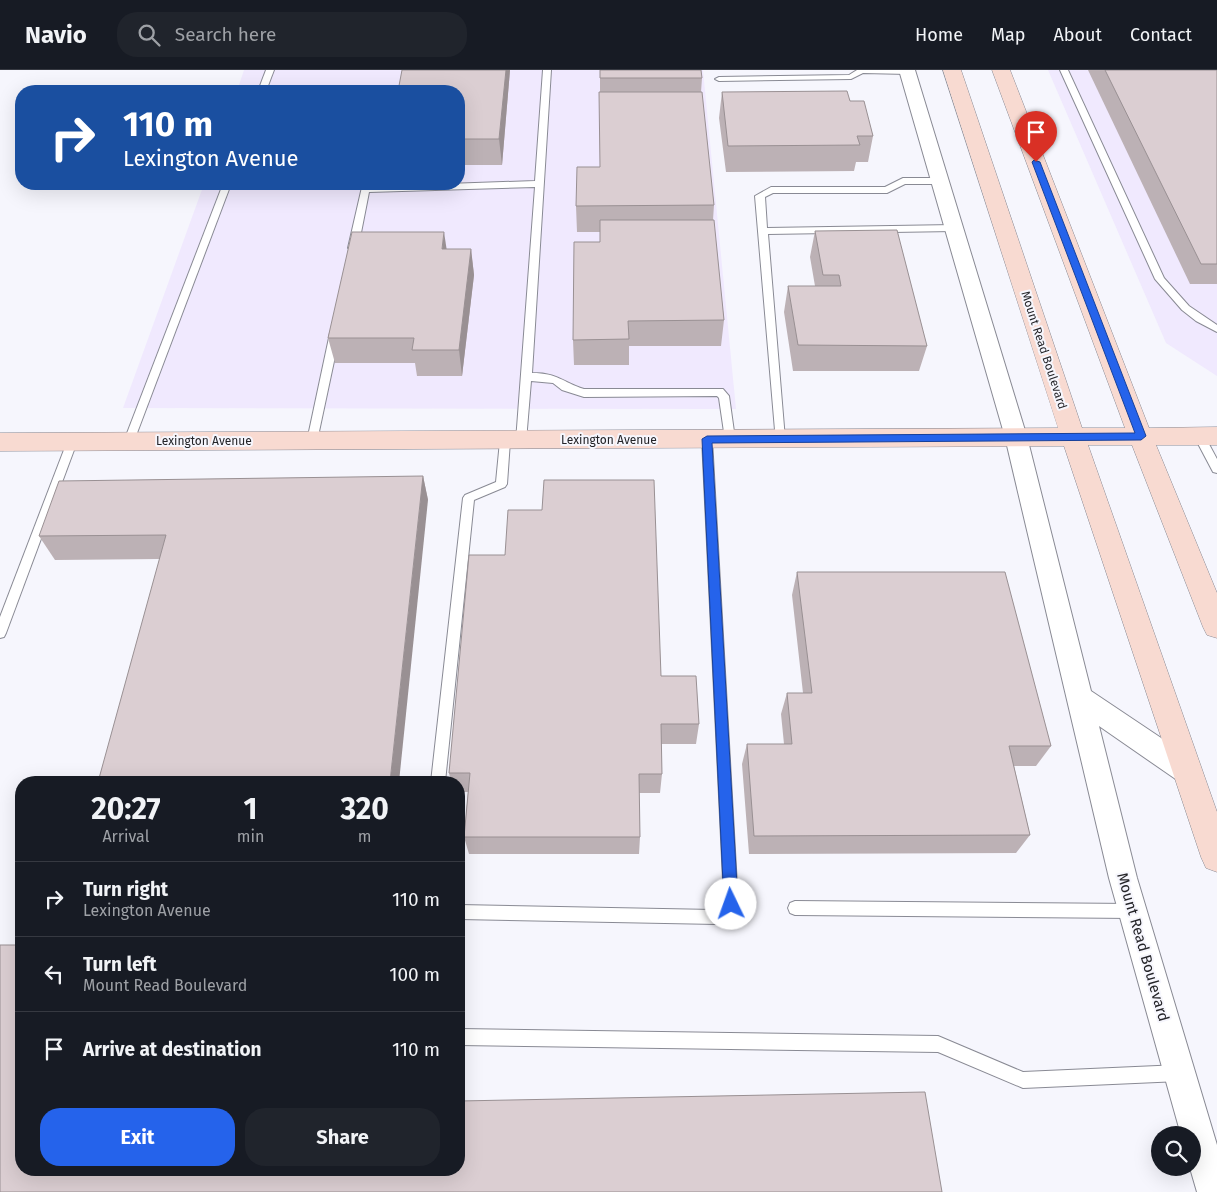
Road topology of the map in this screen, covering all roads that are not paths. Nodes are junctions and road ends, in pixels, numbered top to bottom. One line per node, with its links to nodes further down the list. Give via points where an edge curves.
1 (270, 70): 9 (lane)
2 (547, 70): 11 (lane)
3 (863, 70): 7 (lane); 8 (lane, via 850,77)
4 (952, 70): 24 (main road, Mount Read Boulevard)
5 (1001, 70): 22 (main road)
6 (1064, 70): 19 (lane, via 1160,279 1175,301 1198,320)
7 (908, 71): 10 (street, Mount Read Boulevard)
8 (719, 79)
9 (264, 85)
10 (940, 181): 15 (street, Mount Read Boulevard); 16 (lane, via 903,181 887,190 771,190 760,196)
11 (540, 184): 12 (lane); 20 (lane)
12 (465, 186)
13 (225, 190): 27 (lane)
14 (365, 190): 17 (lane)
15 (954, 228): 16 (lane); 21 (street, Mount Read Boulevard)
16 (763, 231): 26 (lane)
17 (351, 257)
18 (337, 325): 28 (lane)
19 (1217, 330)
20 (526, 377): 25 (lane, via 557,380 584,393 719,392 724,396); 29 (lane)
21 (1016, 436): 24 (main road, Lexington Avenue); 26 (main road, Lexington Avenue); 35 (street, Mount Read Boulevard)
22 (1141, 436): 23 (main road, Lexington Avenue); 24 (main road, Lexington Avenue); 33 (main road)
23 (1208, 436): 32 (lane)
24 (1073, 437): 36 (main road, Mount Read Boulevard)
25 (718, 439): 26 (main road, Lexington Avenue); 29 (main road, Lexington Avenue); 41 (lane, via 731,904 717,918)
26 (780, 439)
27 (129, 441): 28 (main road, Lexington Avenue); 31 (main road, Lexington Avenue)
28 (312, 441): 29 (main road, Lexington Avenue)
29 (513, 441): 37 (lane, via 501,484 469,498)
30 (0, 442): 31 (main road, Lexington Avenue)
31 (72, 442): 34 (lane)
32 (1217, 469)
33 (1217, 627)
34 (0, 633)
35 (1081, 699): 36 (street); 40 (street, Mount Read Boulevard)
36 (1187, 771): 38 (main road, Mount Read Boulevard)
37 (439, 776)
38 (1217, 857)
39 (795, 908): 40 (lane)
40 (1133, 911): 43 (street, Mount Read Boulevard)
41 (465, 912)
42 (465, 1037): 43 (lane, via 938,1044 1023,1080)
43 (1180, 1073): 44 (street, Mount Read Boulevard)
44 (1214, 1192)

